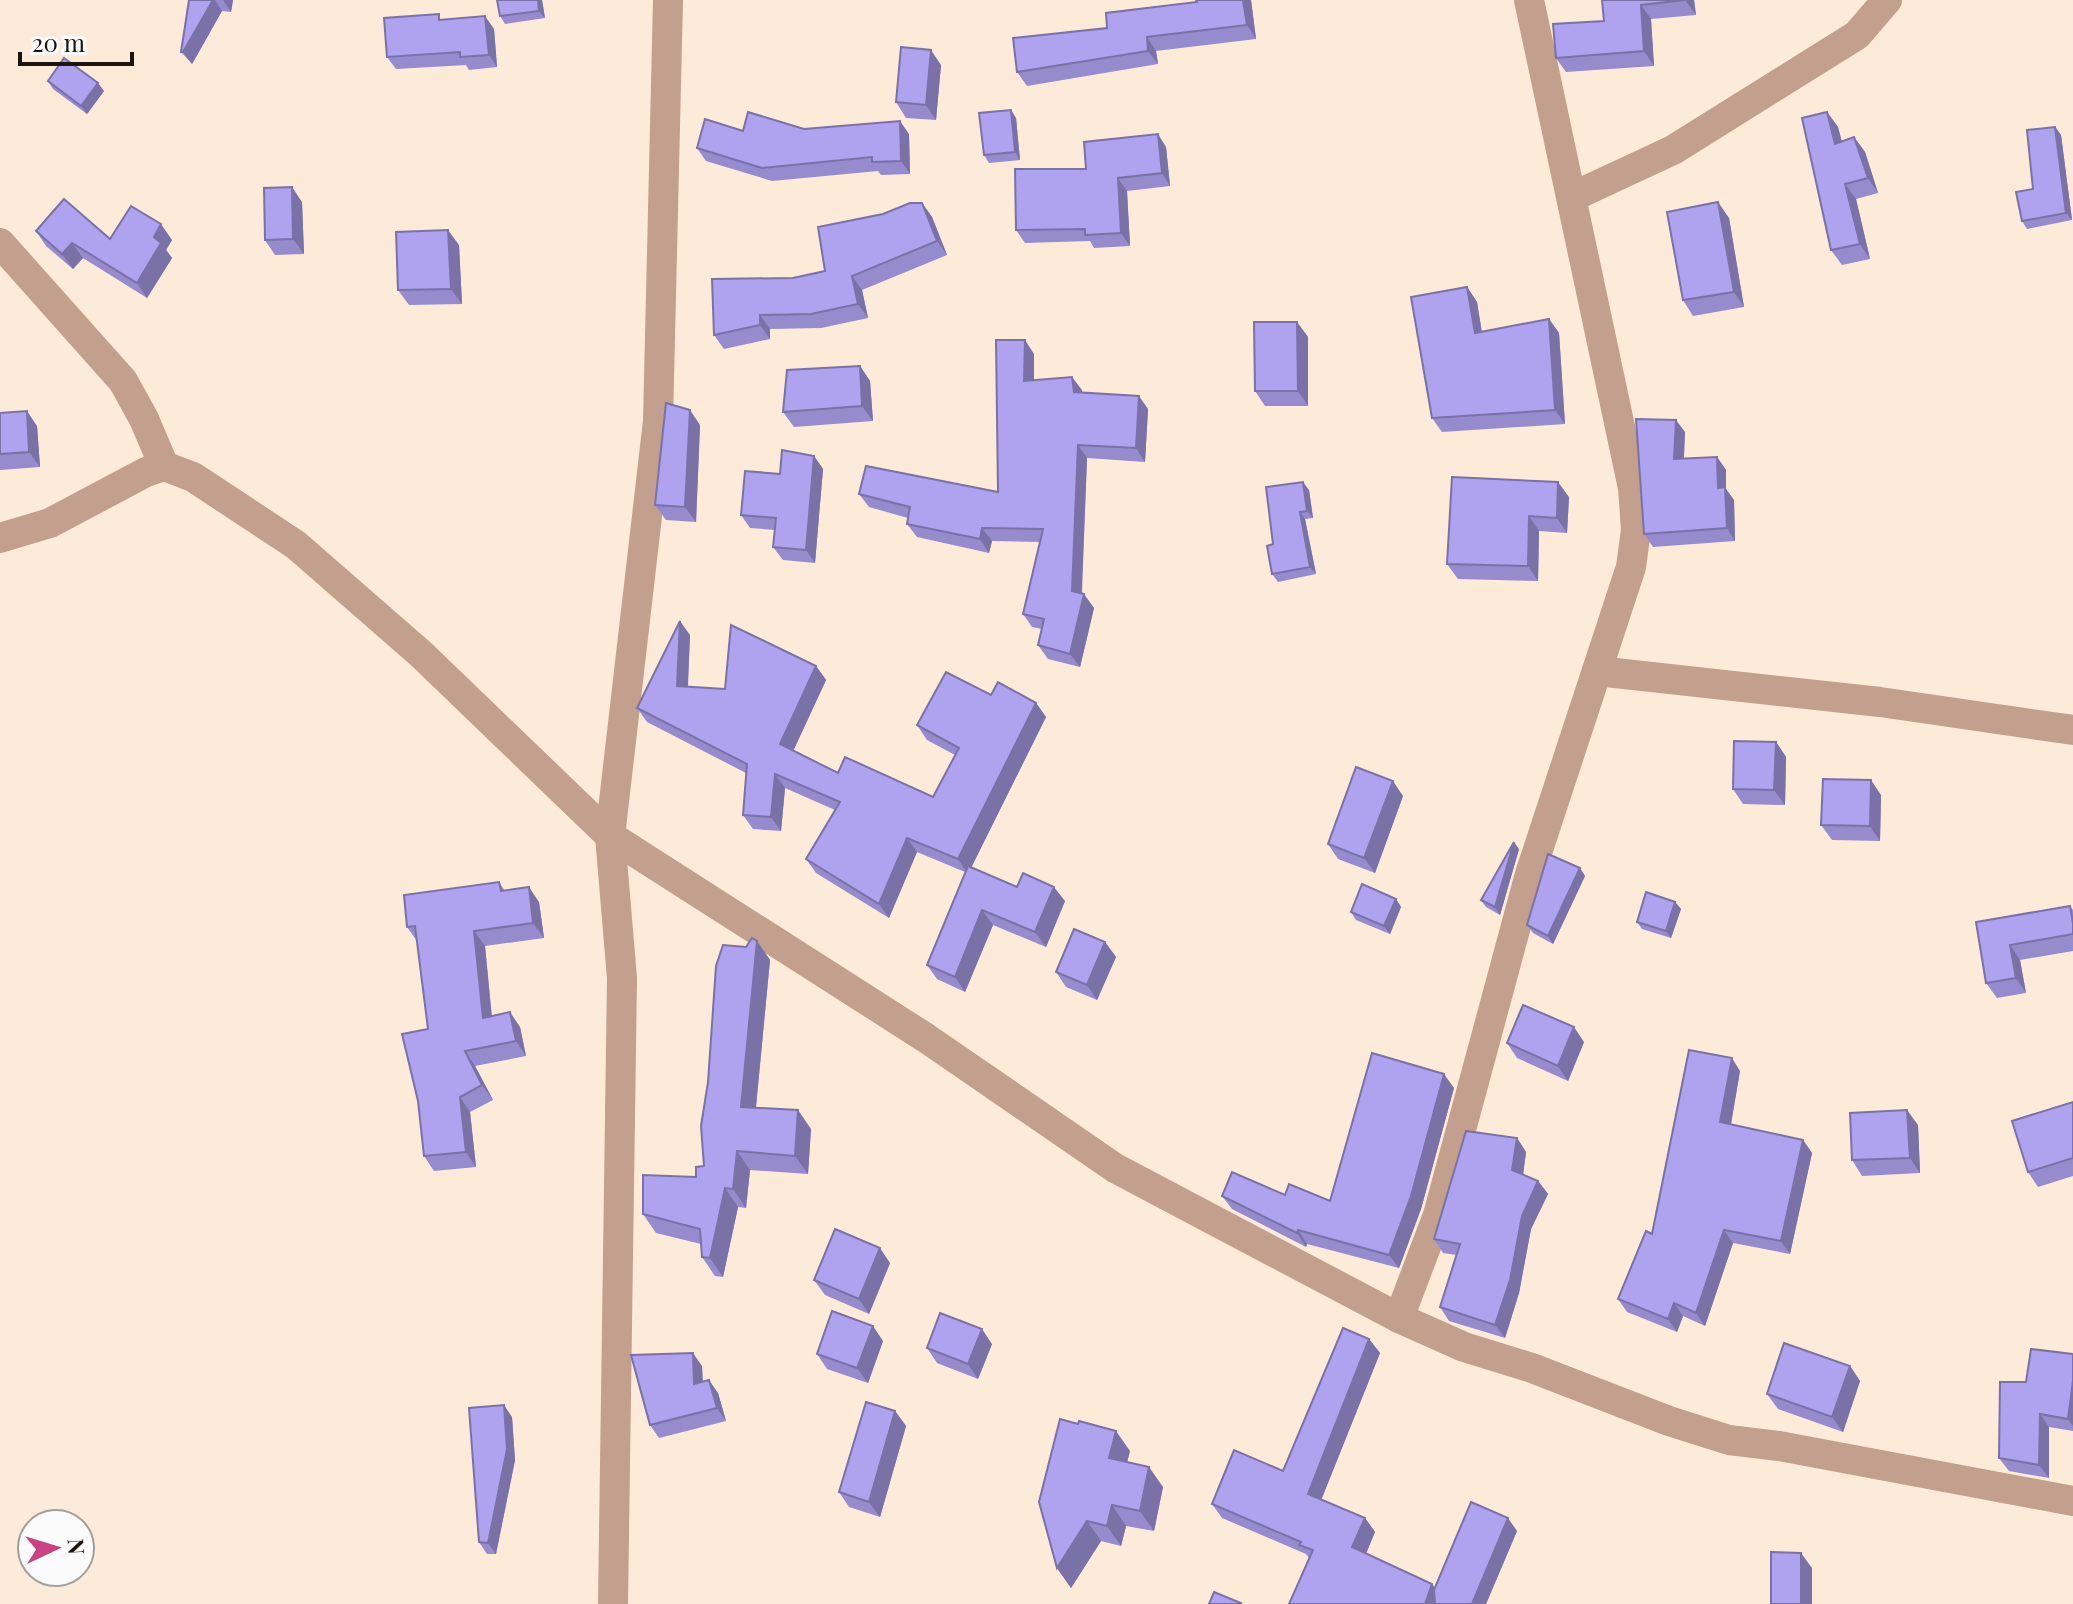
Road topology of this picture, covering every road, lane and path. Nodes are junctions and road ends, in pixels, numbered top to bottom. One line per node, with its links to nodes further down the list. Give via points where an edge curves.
1 (668, 0): 10 (street, via 658,421)
2 (1529, 0): 4 (street)
3 (1887, 0): 4 (street, via 1857,35 1686,142)
4 (1572, 197): 8 (street, via 1633,488 1636,530 1631,567)
5 (0, 243): 6 (street, via 123,381)
6 (164, 466): 7 (street, via 50,523); 10 (street, via 229,498 296,545 421,654)
7 (0, 538)
8 (1597, 671): 9 (street, via 1880,702); 11 (street, via 1530,874 1438,1215)
9 (2073, 730)
10 (610, 836): 11 (street, via 926,1038 1115,1168); 13 (street, via 622,978)
11 (1399, 1318): 12 (street, via 1464,1347 1729,1440)
12 (2073, 1501)
13 (613, 1604)

